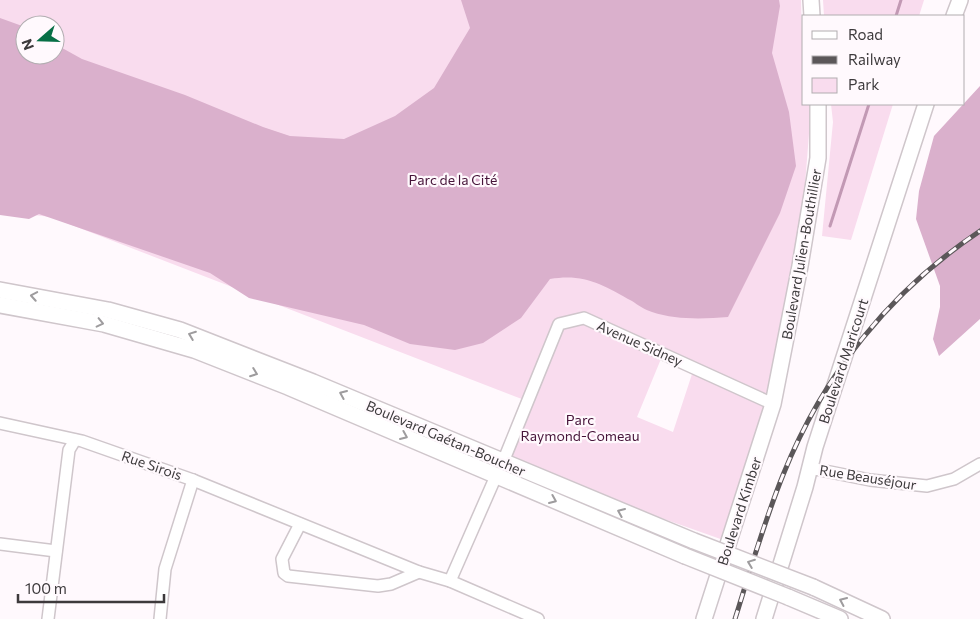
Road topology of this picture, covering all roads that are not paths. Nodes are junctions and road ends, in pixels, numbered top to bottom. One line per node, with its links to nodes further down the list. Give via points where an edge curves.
1 (811, 0): 3 (main road)
2 (960, 0): 4 (main road)
3 (812, 15)
4 (954, 15)
5 (818, 105): 9 (main road, Boulevard Julien-Bouthillier, via 818,158)
6 (926, 105): 14 (main road, Boulevard Maricourt)
7 (0, 290): 12 (main road, Boulevard Gaétan-Boucher, one-way to 7, via 180,330 108,310)
8 (0, 305): 15 (main road, Boulevard Gaétan-Boucher, one-way to 15, via 104,324 194,350 288,386)
9 (773, 404): 12 (street, Avenue Sidney, via 584,318 559,324); 27 (main road, Boulevard Kimber)
10 (0, 423): 11 (street, Rue Sirois)
11 (75, 440): 16 (street, Rue Sirois); 20 (street, via 69,450)
12 (503, 462): 18 (main road, Boulevard Gaétan-Boucher, one-way to 12)
13 (979, 467): 14 (street, Rue Beauséjour, via 954,479 927,486 870,480)
14 (810, 468): 28 (main road, Boulevard Maricourt)
15 (496, 476): 18 (main road, Boulevard Gaétan-Boucher, one-way to 18); 22 (street)
16 (193, 480): 17 (street, Rue Sirois); 25 (street, via 166,569)
17 (300, 524): 21 (street, Rue Sirois); 21 (street, via 282,559 284,573 288,576 378,586)
18 (664, 538): 23 (main road, Boulevard Gaétan-Boucher, one-way to 18, bridge, via 813,587); 29 (main road, Boulevard Gaétan-Boucher, bridge)
19 (0, 544): 20 (street)
20 (56, 551): 24 (street)
21 (419, 572): 22 (street, Rue Sirois)
22 (450, 581): 26 (street, Rue Sirois)
23 (877, 616)
24 (48, 619)
25 (160, 619)
26 (538, 619)
27 (704, 619)
28 (764, 619)
29 (840, 619)

